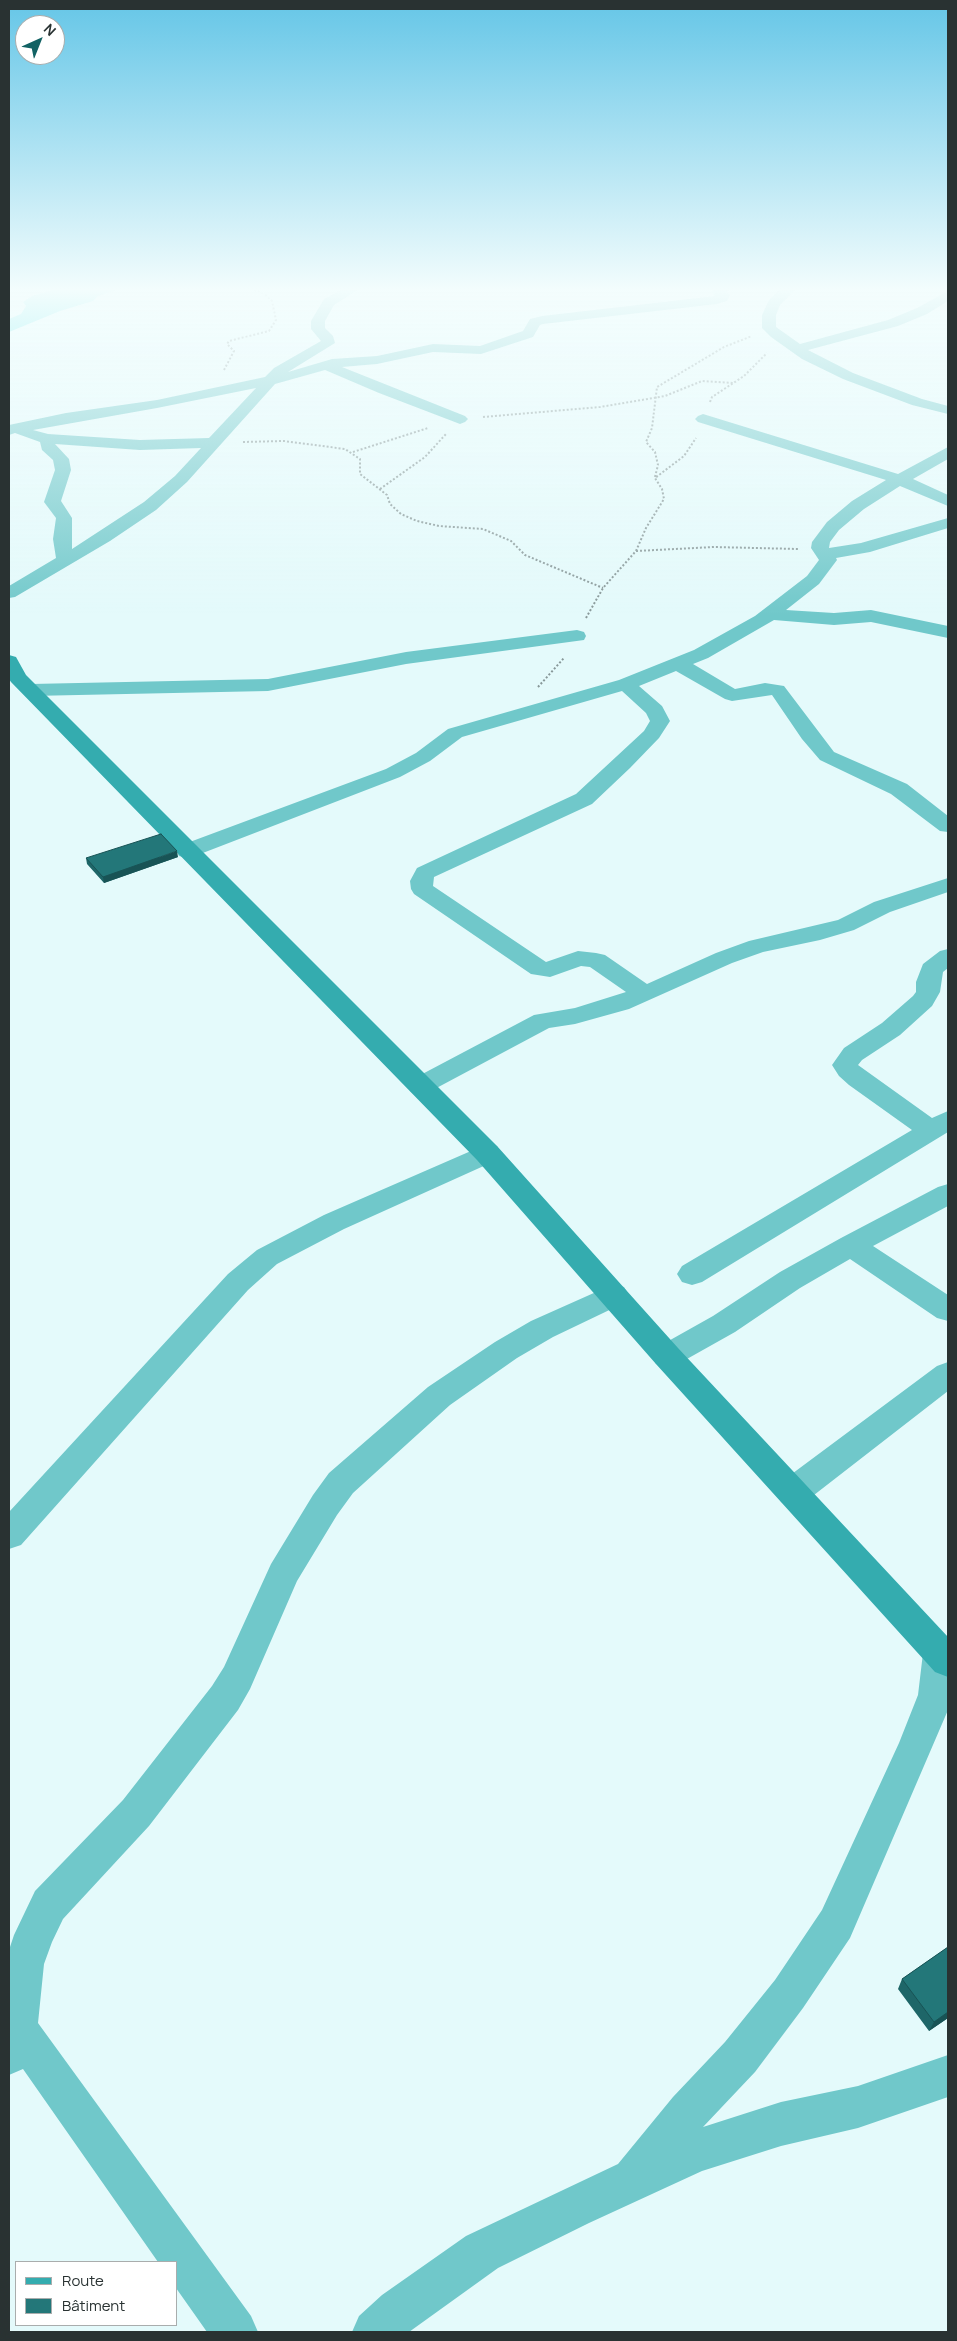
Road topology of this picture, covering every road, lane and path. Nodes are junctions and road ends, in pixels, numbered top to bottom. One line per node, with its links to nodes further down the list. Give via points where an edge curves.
1 (189, 397): 11 (street)
2 (257, 397): 13 (street)
3 (403, 397): 9 (street)
4 (658, 397): 7 (path)
5 (712, 397): 10 (path)
6 (904, 397): 8 (street)
7 (654, 398): 9 (path, via 600,407); 16 (path, via 652,428 646,442 655,452 658,465)
8 (948, 410)
9 (460, 419): 14 (path); 18 (path, via 425,457)
10 (703, 419): 16 (path, via 684,456); 17 (street)
11 (13, 430): 12 (street)
12 (47, 439): 13 (street, via 140,445); 23 (street, via 48,447 61,459 63,470 52,502 64,518 62,539)
13 (213, 443): 14 (path, via 284,441); 23 (street, via 191,470 150,506)
14 (352, 452): 18 (path, via 360,458 360,474)
15 (948, 452): 17 (street)
16 (655, 478): 21 (path, via 664,499)
17 (901, 480): 19 (street); 22 (street, via 858,505 833,526 821,542)
18 (380, 489): 24 (path, via 395,510 417,521 482,529 511,541 524,555)
19 (948, 501)
20 (948, 523): 22 (street, via 864,548)
21 (636, 551): 22 (path, via 714,548); 24 (path)
22 (823, 551): 26 (street, via 828,560 813,580)
23 (65, 559): 25 (street)
24 (603, 588): 28 (path)
25 (9, 593)
26 (770, 614): 27 (street, via 834,619 871,616); 29 (street, via 701,654)
27 (948, 632)
28 (577, 636): 30 (street, via 406,658 268,685); 32 (path, via 570,650)
29 (677, 664): 31 (street); 33 (street, via 732,694 777,690 828,756 899,788)
30 (16, 678): 34 (street)
31 (626, 684): 32 (street); 37 (street, via 654,710 660,721 623,764 584,798 425,873 421,881 422,888 540,969 550,970 578,958 596,960)
32 (511, 718): 34 (street, via 475,725 455,733 423,757 394,773)
33 (948, 826)
34 (187, 851): 38 (street)
35 (948, 885): 37 (street, via 882,907 846,925 757,946)
36 (948, 956): 39 (street, via 932,969 928,992 919,1006 853,1054 845,1065 858,1079)
37 (644, 993): 38 (street, via 611,1007 543,1021)
38 (420, 1086): 40 (street)
39 (940, 1125): 43 (street)
40 (486, 1153): 44 (street); 49 (street, via 334,1222 267,1257 238,1282)
41 (948, 1194): 42 (street)
42 (851, 1245): 45 (street); 46 (street)
43 (692, 1274)
44 (614, 1295): 46 (street); 51 (street, via 542,1329 491,1360 411,1419 342,1483 283,1574 225,1698 136,1814 49,1905 24,1964)
45 (948, 1310)
46 (667, 1356): 48 (street)
47 (948, 1374): 48 (street)
48 (793, 1492): 50 (street)
49 (9, 1536)
50 (944, 1657): 53 (street, via 936,1695 916,1746 836,1924 789,1994 740,2056 688,2112)
51 (13, 2041): 54 (street, via 41,2059)
52 (948, 2076): 53 (street, via 858,2107 782,2124 697,2151)
53 (632, 2181): 55 (street, via 482,2252 398,2311)
54 (235, 2332)
55 (375, 2332)

